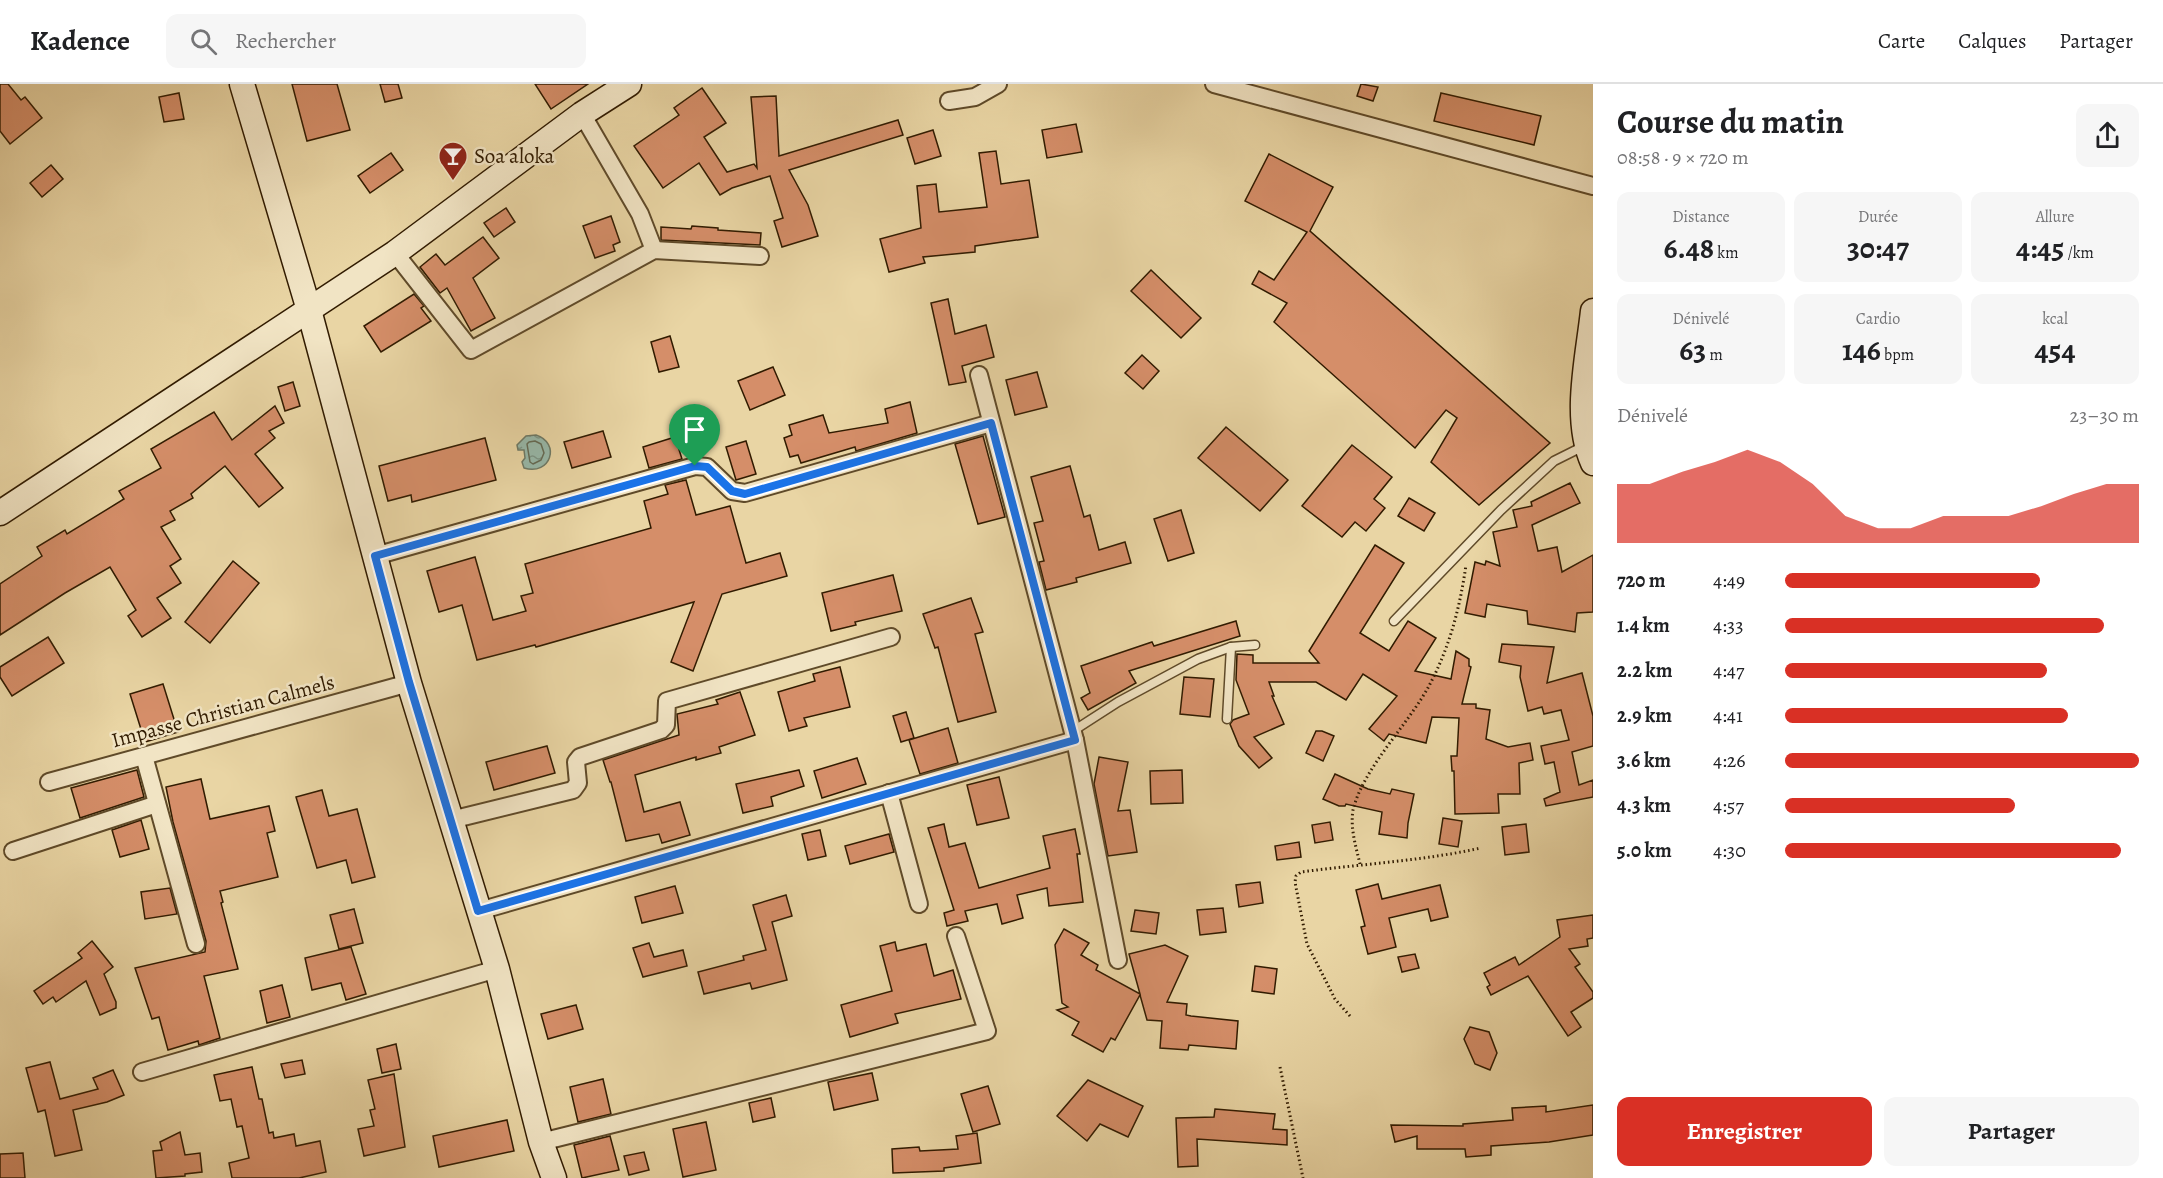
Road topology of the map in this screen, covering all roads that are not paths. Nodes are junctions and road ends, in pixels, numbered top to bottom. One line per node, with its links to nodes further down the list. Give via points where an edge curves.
1 (242, 84): 12 (street)
2 (629, 84): 5 (street)
3 (998, 84): 6 (street, via 975,97)
4 (1214, 84): 8 (street)
5 (610, 92): 7 (street)
6 (949, 101)
7 (582, 114): 9 (street, via 640,213); 10 (street)
8 (1593, 186)
9 (654, 250): 10 (street, via 471,350); 11 (street)
10 (395, 254): 12 (street)
11 (760, 256)
12 (309, 310): 17 (street); 18 (street)
13 (1593, 311): 16 (street, via 1582,407)
14 (979, 375): 15 (street)
15 (991, 423): 18 (street, via 745,494 732,491 707,467 695,466); 25 (street)
16 (1590, 454): 19 (lane, via 1554,461)
17 (0, 513)
18 (375, 556): 23 (street)
19 (1394, 621)
20 (891, 637): 30 (street, via 667,701 666,725 661,730 580,757 576,762 578,783 573,790)
21 (1255, 645): 22 (lane)
22 (1231, 647): 24 (lane); 25 (lane, via 1198,659 1118,702)
23 (409, 682): 26 (street, Impasse Christian Calmels); 30 (street)
24 (1227, 719)
25 (1074, 736): 28 (street); 36 (street)
26 (144, 756): 27 (street, Impasse Christian Calmels); 29 (street)
27 (49, 783)
28 (889, 793): 32 (street); 33 (street)
29 (157, 804): 31 (street); 35 (street)
30 (451, 820): 33 (street)
31 (13, 851)
32 (919, 904)
33 (478, 911): 37 (street)
34 (956, 936): 39 (street, via 987,1031)
35 (196, 944)
36 (1118, 960)
37 (497, 969): 38 (street); 39 (street)
38 (142, 1072)
39 (541, 1142): 40 (street)
40 (554, 1178)

